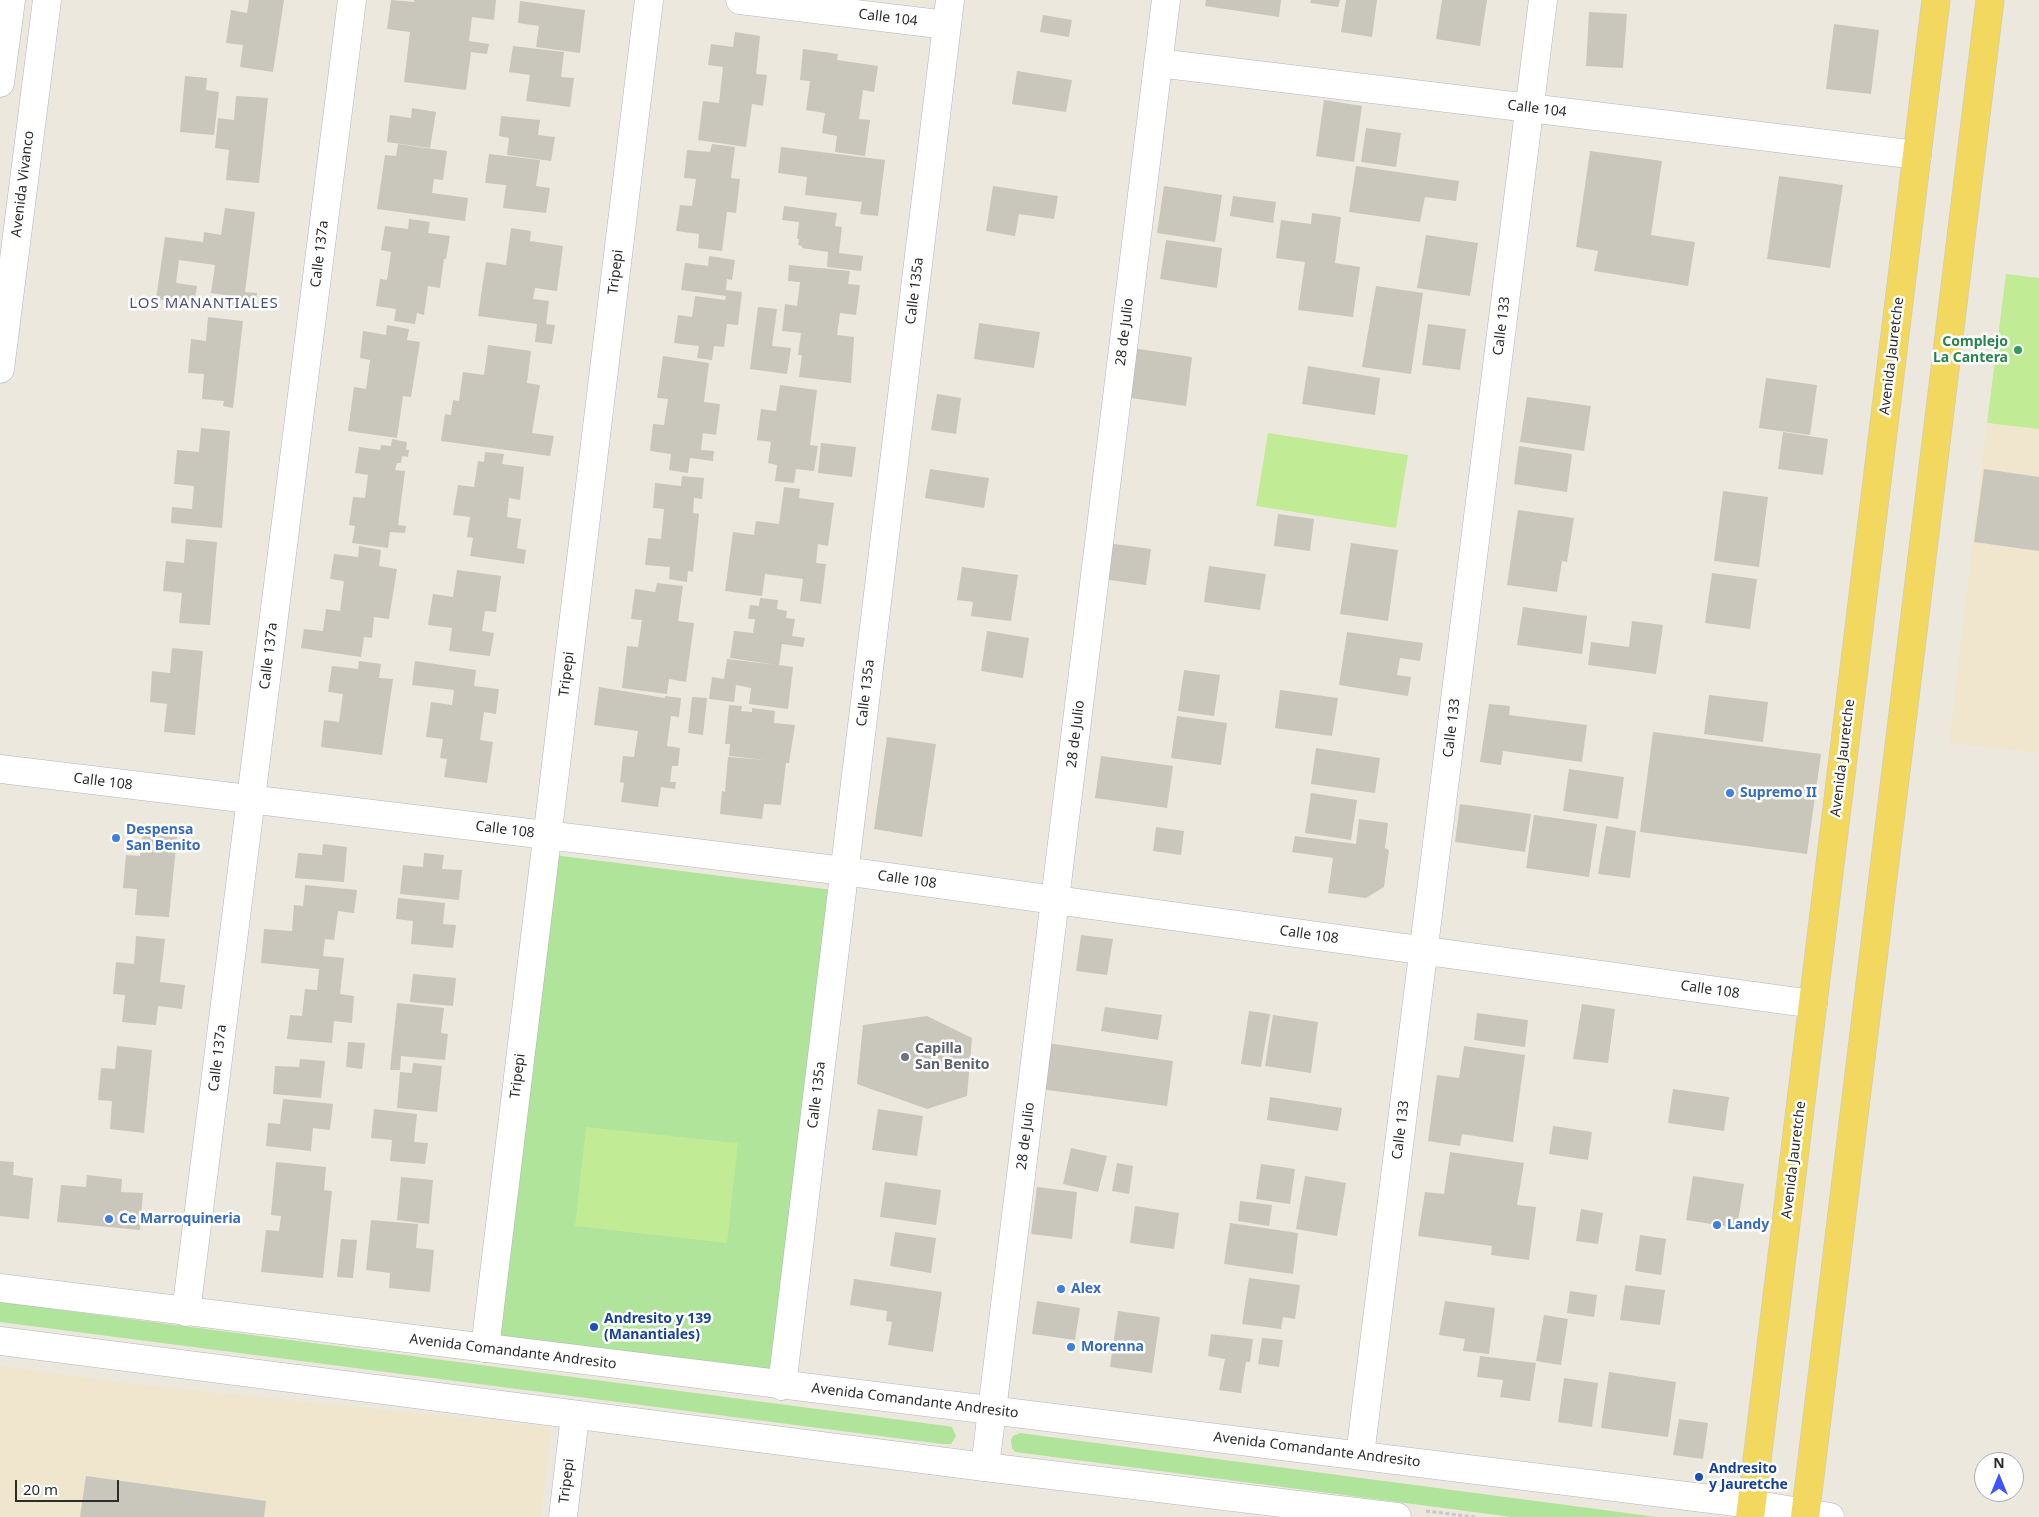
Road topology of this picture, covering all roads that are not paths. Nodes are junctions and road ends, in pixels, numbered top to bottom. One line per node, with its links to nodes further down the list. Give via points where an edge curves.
1 (11, 0): 12 (street)
2 (46, 0): 15 (street, Avenida Vivanco)
3 (352, 0): 17 (street, Calle 137a)
4 (649, 0): 18 (street, Tripepi)
5 (740, 0): 10 (street, Calle 104)
6 (1166, 0): 11 (street, 28 de Julio)
7 (1543, 0): 13 (street, Calle 133)
8 (1936, 0): 14 (main road, Avenida Jauretche)
9 (1990, 0): 33 (main road)
10 (948, 12): 19 (street, Calle 135a)
11 (1158, 63): 13 (street, Calle 104); 20 (street, 28 de Julio)
12 (0, 83)
13 (1530, 108): 14 (street, Calle 104); 21 (street, Calle 133)
14 (1916, 155): 22 (main road, Avenida Jauretche)
15 (0, 369)
16 (0, 769): 17 (street, Calle 108)
17 (251, 800): 18 (street, Calle 108); 24 (street, Calle 137a)
18 (547, 835): 19 (street, Calle 108); 26 (street, Tripepi)
19 (844, 871): 20 (street, Calle 108); 27 (street, Calle 135a)
20 (1055, 900): 21 (street, Calle 108); 28 (street, 28 de Julio)
21 (1424, 951): 22 (street, Calle 108); 30 (street, Calle 133)
22 (1813, 1004): 32 (main road, Avenida Jauretche)
23 (0, 1288): 24 (street, Avenida Comandante Andresito)
24 (186, 1312): 26 (street, Avenida Comandante Andresito)
25 (0, 1341): 29 (street)
26 (485, 1348): 27 (street, Avenida Comandante Andresito)
27 (782, 1386): 28 (street, Avenida Comandante Andresito)
28 (992, 1410): 30 (street, Avenida Comandante Andresito); 31 (street, 28 de Julio)
29 (575, 1416): 31 (street); 34 (street, Tripepi)
30 (1360, 1455): 32 (street, Avenida Comandante Andresito)
31 (986, 1467): 35 (street)
32 (1750, 1510): 33 (street, Avenida Comandante Andresito)
33 (1813, 1516)
34 (563, 1517)
35 (1397, 1517)

